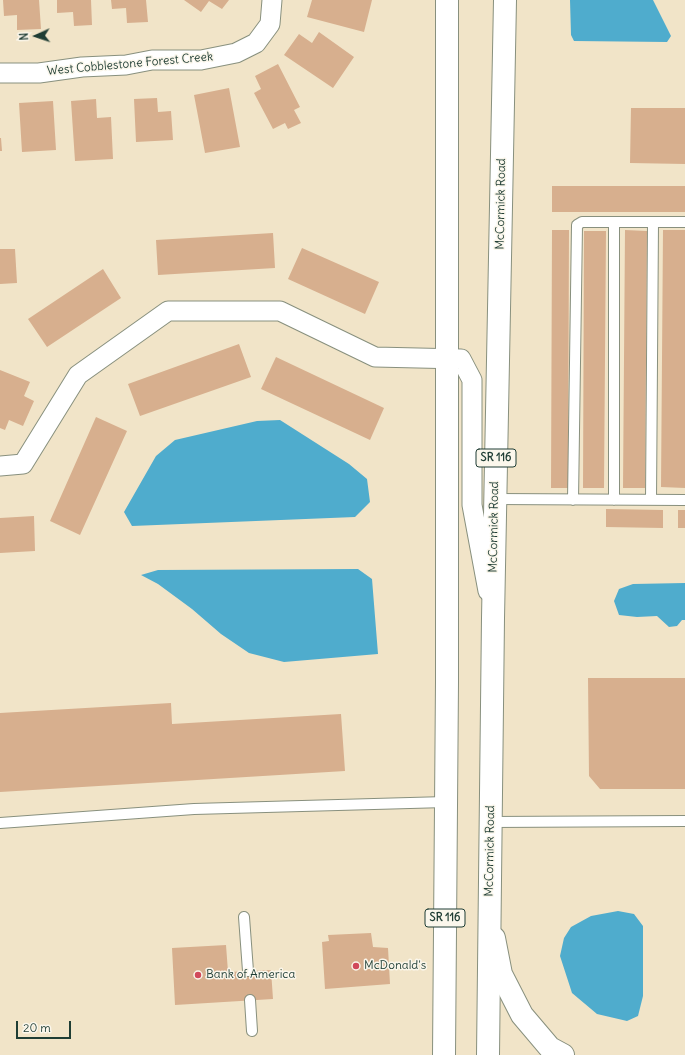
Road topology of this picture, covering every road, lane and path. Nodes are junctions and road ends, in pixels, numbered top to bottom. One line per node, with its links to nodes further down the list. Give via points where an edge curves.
1 (272, 0): 4 (street, West Cobblestone Forest Creek, via 270,24 256,43 236,53 201,60 152,60 39,73)
2 (447, 0): 8 (main road, SR 116)
3 (505, 0): 10 (main road, McCormick Road / SR 116)
4 (0, 73)
5 (614, 222): 6 (lane); 11 (lane, via 582,222 576,229); 12 (lane)
6 (653, 222): 7 (lane); 13 (lane)
7 (685, 222)
8 (447, 357): 9 (street, via 375,357 280,311 168,311 78,375 23,464); 15 (street, via 461,359 472,380 472,505); 16 (main road, SR 116)
9 (0, 466)
10 (495, 499): 11 (lane); 15 (main road, McCormick Road / SR 116)
11 (573, 500): 12 (lane)
12 (614, 500): 13 (lane)
13 (651, 500): 14 (lane)
14 (685, 500)
15 (493, 618): 19 (main road, McCormick Road / SR 116)
16 (446, 802): 18 (lane, via 194,809); 25 (main road, SR 116)
17 (685, 820): 19 (lane)
18 (0, 822)
19 (490, 822): 20 (main road, McCormick Road / SR 116)
20 (490, 916): 26 (main road, McCormick Road / SR 116); 27 (main road, via 501,974 522,1015 550,1048)
21 (244, 917): 22 (lane)
22 (248, 971)
23 (250, 1000): 24 (lane)
24 (252, 1031)
25 (444, 1055)
26 (488, 1055)
27 (563, 1055)

